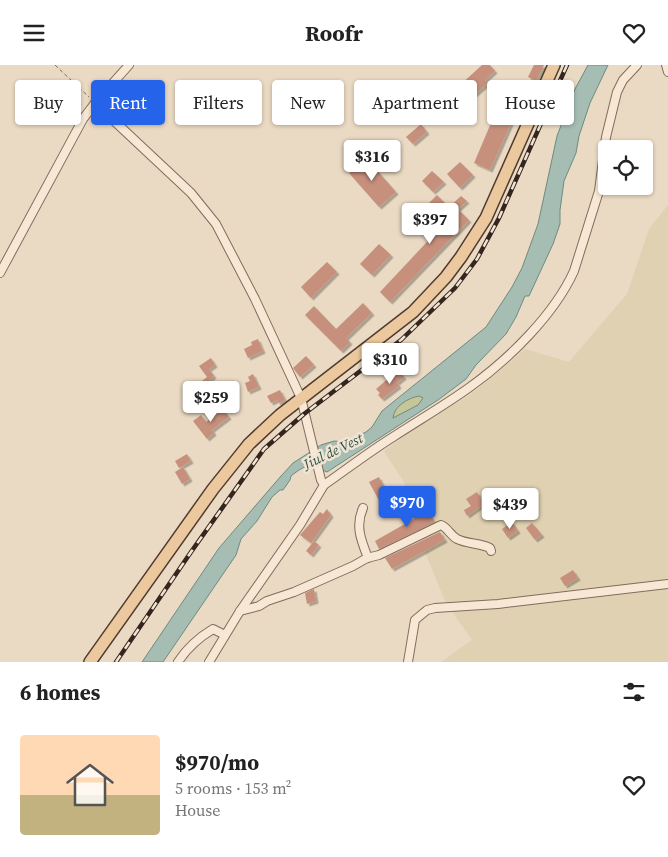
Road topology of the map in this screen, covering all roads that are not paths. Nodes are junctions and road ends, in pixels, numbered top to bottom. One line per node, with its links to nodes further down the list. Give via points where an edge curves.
1 (129, 65): 6 (street)
2 (554, 65): 10 (main road, via 486,218 446,277 413,312)
3 (638, 65): 11 (street, via 617,91 606,137 599,191 574,271 544,318 513,351 472,386)
4 (666, 65): 5 (street)
5 (668, 72)
6 (116, 80)
7 (91, 109): 9 (street)
8 (118, 125): 10 (street, via 190,193 216,224)
9 (0, 273)
10 (301, 398): 11 (street); 18 (main road, via 264,430 213,489)
11 (322, 483): 16 (street, via 300,525)
12 (363, 508): 14 (street, via 358,529)
13 (491, 551): 14 (street, via 484,545 458,539 441,525 379,555)
14 (368, 557): 16 (street, via 294,592)
15 (668, 584): 21 (street, via 427,610 415,619)
16 (240, 611): 17 (street)
17 (225, 635): 19 (street, via 213,629 187,649); 20 (street)
18 (90, 662)
19 (178, 662)
20 (210, 662)
21 (408, 662)

